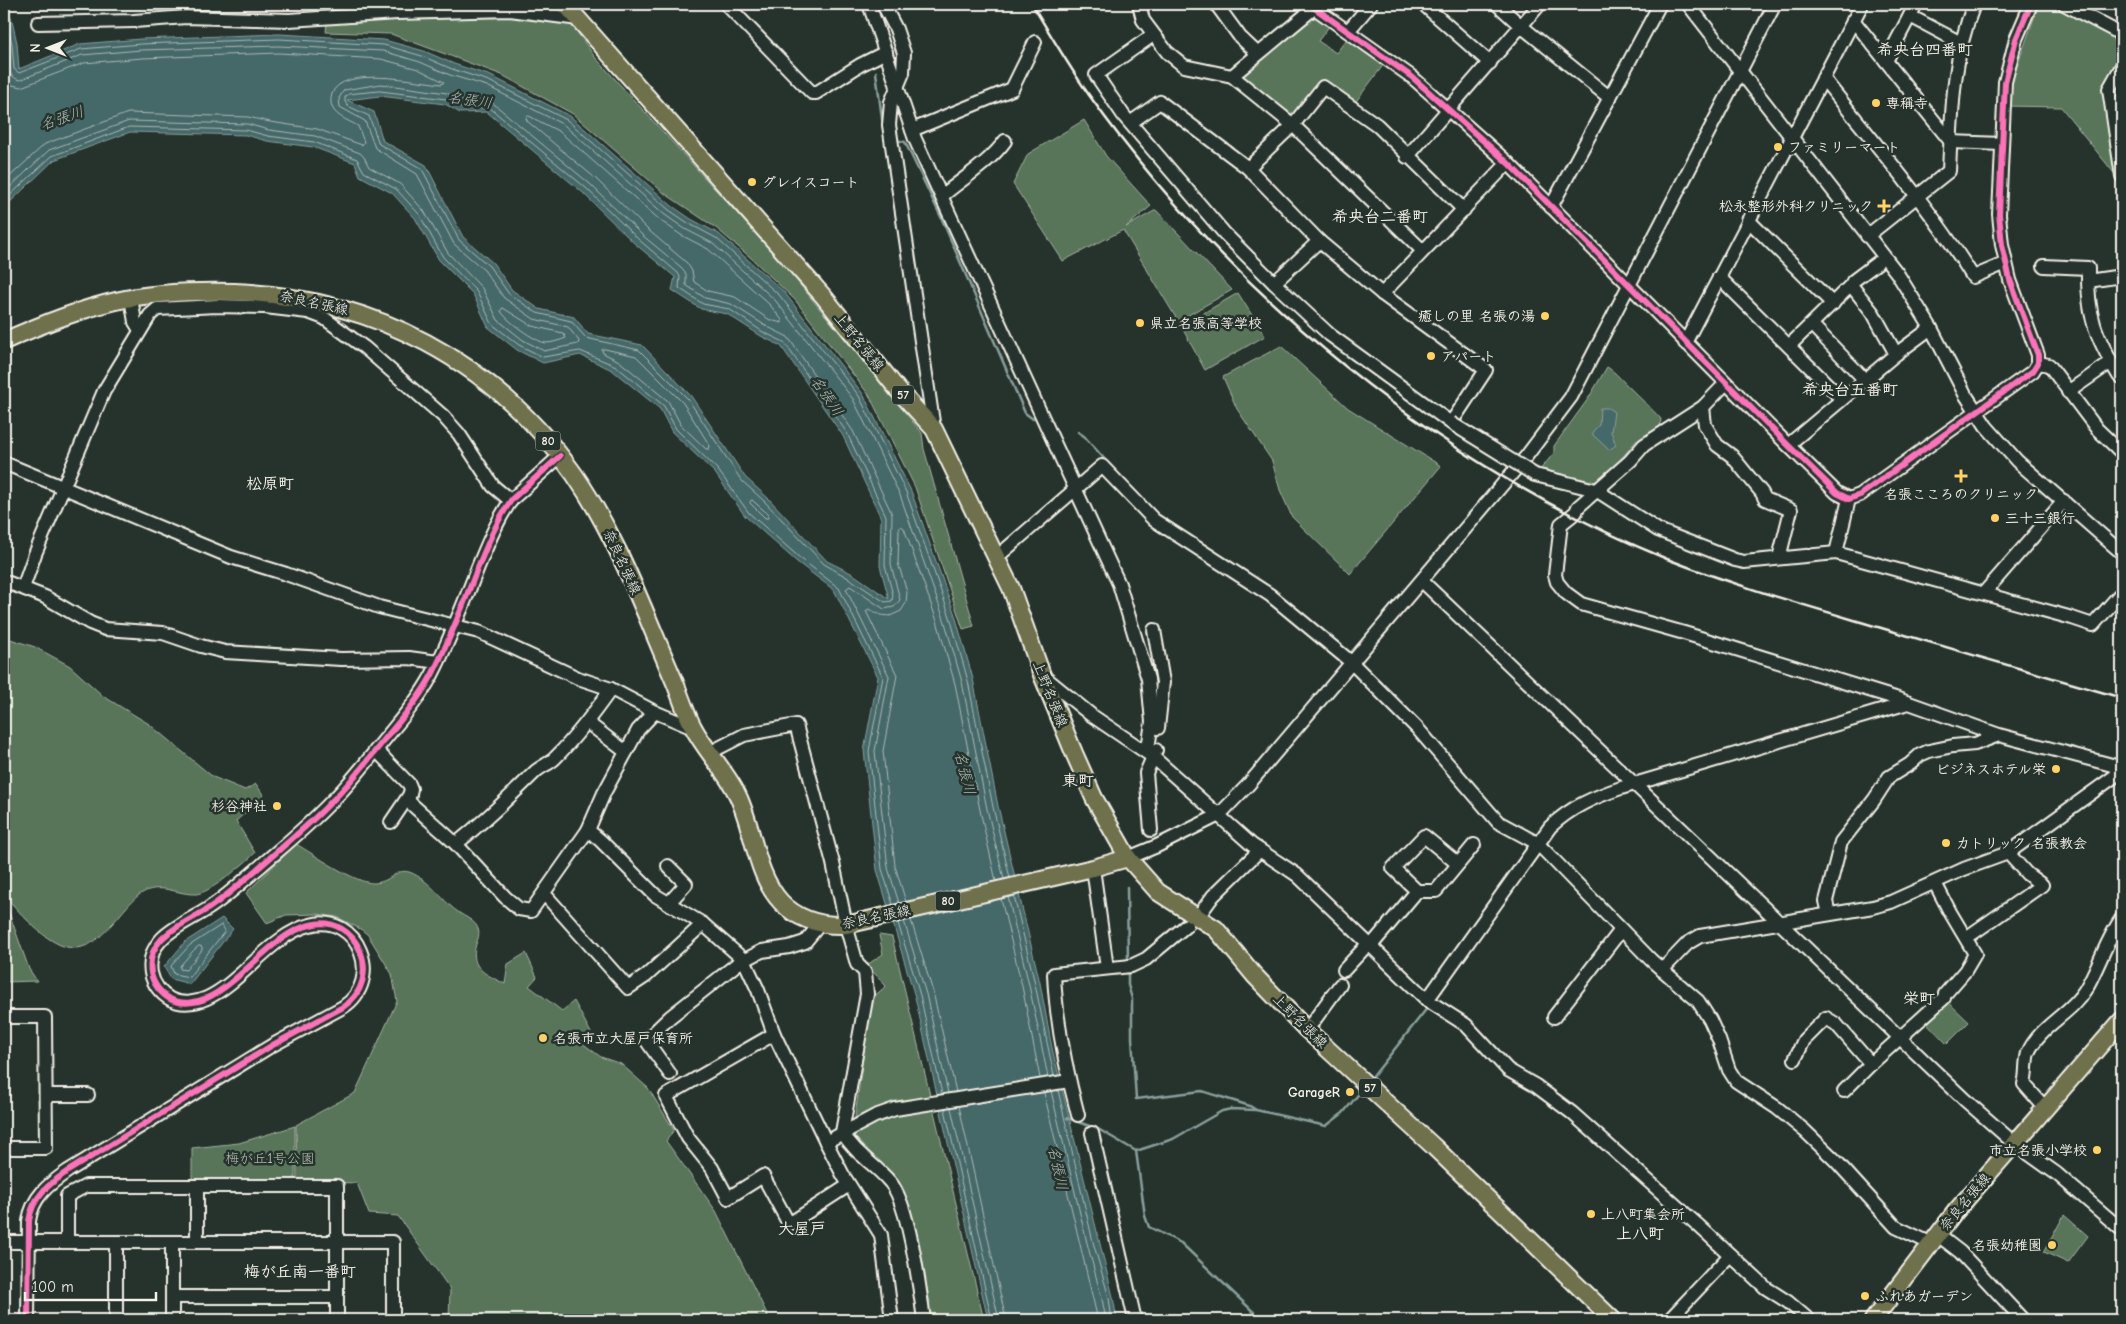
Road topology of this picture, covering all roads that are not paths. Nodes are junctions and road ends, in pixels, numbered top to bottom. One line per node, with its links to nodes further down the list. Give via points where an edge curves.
1 (565, 4): 22 (main road, 上野名張線 / 57)
2 (726, 4): 31 (street, via 812,93)
3 (869, 4): 31 (street)
4 (883, 4): 39 (street, via 904,53 904,73)
5 (1140, 4): 28 (street, via 1143,20)
6 (1216, 4): 32 (street, via 1240,37)
7 (1371, 4): 26 (street)
8 (1423, 4): 34 (street)
9 (1497, 4): 25 (street)
10 (1540, 4): 25 (street)
11 (1660, 4): 40 (street)
12 (1688, 4): 36 (street)
13 (1775, 4): 36 (street)
14 (1862, 4): 23 (street)
15 (1916, 4): 21 (street)
16 (1974, 4): 30 (street)
17 (2031, 4): 48 (street, via 2016,39 2003,93)
18 (2064, 4): 27 (street)
19 (2078, 4): 27 (street)
20 (1312, 6): 26 (street); 32 (street)
21 (1910, 16): 30 (street); 33 (street)
22 (579, 19): 24 (street, via 510,10 289,20 186,17); 90 (main road, 上野名張線 / 57, via 824,297 898,390)
23 (1853, 20): 33 (street); 38 (street)
24 (38, 22)
25 (1521, 26): 34 (street); 40 (street)
26 (1348, 31): 41 (street, via 1396,65)
27 (2122, 33)
28 (1153, 35): 37 (street, via 1184,66); 42 (street, via 1096,75)
29 (1035, 42): 44 (street, via 1012,89)
30 (1961, 43): 47 (street, via 1954,80)
31 (886, 52): 39 (street)
32 (1258, 54): 37 (street)
33 (1886, 61): 47 (street)
34 (1490, 63): 41 (street)
35 (2122, 66): 52 (street, via 2109,89)
36 (1740, 69): 45 (street); 68 (street)
37 (1232, 76): 43 (street)
38 (1823, 78): 45 (street); 54 (street)
39 (897, 89): 44 (street); 90 (street, via 889,111 891,137)
40 (1610, 98): 55 (street)
41 (1450, 110): 49 (street); 50 (street)
42 (1130, 124): 51 (street, via 1160,102); 67 (street, via 1225,234)
43 (1293, 125): 49 (street, via 1323,87 1377,125); 51 (street); 60 (street)
44 (912, 130): 53 (street)
45 (1791, 139): 57 (street); 58 (street)
46 (1005, 141): 53 (street, via 996,154)
47 (1951, 142): 48 (street); 54 (street, via 1949,171)
48 (2001, 144): 61 (street, via 1999,214)
49 (1407, 157): 56 (street)
50 (1508, 163): 55 (street); 56 (street)
51 (1248, 168): 59 (street)
52 (2122, 176)
53 (942, 196): 96 (street)
54 (1916, 197): 58 (street); 61 (street, via 1973,277)
55 (1551, 207): 68 (street)
56 (1464, 210): 60 (street)
57 (1748, 220): 65 (street); 72 (street)
58 (1867, 236): 74 (street, via 1897,273)
59 (1319, 240): 67 (street); 70 (street)
60 (1423, 250): 70 (street)
61 (2006, 262): 81 (street, via 2015,297 2036,348)
62 (1877, 263): 69 (street)
63 (2044, 266): 66 (street, via 2088,268)
64 (2122, 276): 66 (street)
65 (1719, 277): 77 (street); 78 (street)
66 (2088, 280): 80 (street, via 2092,321)
67 (1274, 283): 89 (street, via 1330,335)
68 (1630, 285): 77 (street); 106 (street, via 1571,397 1525,458)
69 (1851, 285): 72 (street); 79 (street, via 1873,313)
70 (1382, 294): 89 (street, via 1486,370)
71 (131, 298): 75 (street, via 134,322); 76 (main road, 奈良名張線 / 80, via 74,313); 93 (main road, 奈良名張線 / 80, via 193,292 273,294 324,303 383,322 417,336 462,363 514,406)
72 (1833, 304): 73 (street)
73 (1812, 325): 78 (street); 83 (street)
74 (1931, 328): 79 (street); 88 (street)
75 (140, 330): 95 (street, via 108,383); 99 (street, via 157,309 188,306 265,307 315,314 365,348 442,416 459,434 493,486)
76 (4, 341)
77 (1685, 343): 84 (street)
78 (1789, 346): 86 (street)
79 (1896, 354): 83 (street)
80 (2111, 362): 82 (street, via 2118,376); 85 (street)
81 (2038, 363): 85 (street, via 2049,365); 88 (street, via 2033,371)
82 (2122, 370)
83 (1865, 380): 86 (street)
84 (1726, 383): 87 (street); 91 (street)
85 (2068, 392): 92 (street, via 2097,429)
86 (1842, 399): 91 (street)
87 (1703, 407): 97 (street, via 1644,444 1630,461); 104 (street, via 1705,425 1717,445 1732,456 1765,499 1790,510)
88 (1976, 411): 98 (street, via 1860,495); 100 (street, via 2009,453)
89 (1451, 423): 97 (street, bridge, via 1535,475)
90 (934, 429): 103 (main road, 上野名張線 / 57)
91 (1788, 445): 98 (street, via 1836,493)
92 (2122, 453)
93 (560, 456): 99 (street); 119 (main road, 奈良名張線 / 80, via 592,502 611,537)
94 (4, 463): 95 (street)
95 (63, 487): 107 (street); 110 (street, via 230,557 379,608)
96 (1076, 489): 103 (street); 113 (street, via 1102,466 1154,520 1270,594); 124 (street, via 1120,584 1146,670 1152,722)
97 (1596, 490): 104 (street, via 1658,530 1735,560); 116 (street, via 1561,524 1555,575 1570,598)
98 (1849, 499): 101 (street)
99 (511, 501): 110 (street, via 490,540)
100 (2064, 501): 102 (street); 109 (street)
101 (1836, 553): 104 (street); 109 (street)
102 (2122, 553)
103 (998, 558): 114 (main road, 上野名張線 / 57)
104 (1779, 558)
105 (4, 581): 107 (street)
106 (1422, 581): 113 (street); 126 (street)
107 (23, 588): 112 (street, via 105,629 163,633 225,652 341,659 409,658)
108 (2122, 592): 109 (street, via 2093,626)
109 (1984, 593)
110 (454, 626): 112 (street); 115 (street, via 480,632 578,678)
111 (1154, 630): 124 (street, via 1163,682 1156,751)
112 (438, 662): 121 (street, via 414,704)
113 (1351, 662): 128 (street); 133 (street, via 1417,728 1498,822)
114 (1042, 676): 124 (street, via 1091,715); 137 (main road, 上野名張線 / 57, via 1094,798)
115 (611, 689): 117 (street); 118 (street)
116 (1908, 703): 120 (street); 126 (street)
117 (655, 712): 119 (street); 122 (street, via 638,730)
118 (588, 723): 122 (street); 132 (street, via 550,764 536,770 493,814)
119 (693, 728): 123 (main road, 奈良名張線 / 80)
120 (1999, 735): 125 (street, via 2104,762); 145 (street, via 1975,744 1929,751 1889,777 1841,842 1826,901)
121 (376, 750): 127 (street, via 409,784); 186 (street, via 329,804 237,887 164,936 154,948 150,962 152,977 159,990 170,999 191,1003 222,988 291,933 307,926 328,924 349,935 363,954 364,975 353,1000 271,1046 49,1185 36,1199 30,1212)
122 (626, 752): 130 (street)
123 (711, 752): 150 (main road, 奈良名張線 / 80, via 738,798 774,893 797,915); 151 (street, via 744,735 796,725)
124 (1149, 754): 128 (street); 131 (street, via 1146,779)
125 (2122, 771): 136 (street)
126 (1635, 784): 133 (street, via 1576,806 1556,822); 148 (street)
127 (410, 794): 129 (street); 132 (street, via 408,801)
128 (1219, 815): 135 (street); 137 (street)
129 (391, 822)
130 (588, 830): 143 (street); 144 (street, via 655,896)
131 (1152, 830)
132 (456, 844): 143 (street, via 495,888 519,909 531,911)
133 (1540, 844): 152 (street); 160 (street)
134 (1474, 846): 138 (street)
135 (1259, 851): 147 (street, via 1212,896); 154 (street, via 1306,883)
136 (2008, 853): 141 (street); 153 (street, via 2042,885)
137 (1128, 858): 140 (main road, 奈良名張線 / 80); 147 (main road, 上野名張線 / 57, via 1158,892)
138 (1458, 864): 142 (street, via 1436,891); 142 (street, via 1424,836 1393,868)
139 (668, 866): 144 (street, via 686,884)
140 (1093, 868): 151 (main road, 奈良名張線 / 80); 156 (street)
141 (1935, 883): 145 (street, via 1873,907); 153 (street)
142 (1417, 891): 154 (street)
143 (543, 896): 149 (street, via 628,988)
144 (668, 904): 149 (street)
145 (1829, 914): 148 (street)
146 (2122, 918): 174 (street, via 2082,995 2044,1029 2029,1052 2024,1084)
147 (1192, 922): 156 (street, via 1146,959 1128,966); 164 (main road, 上野名張線 / 57, via 1216,929 1254,975)
148 (1778, 923): 158 (street, via 1693,939); 166 (street)
149 (703, 924): 155 (street)
150 (820, 924): 151 (main road, 奈良名張線 / 80); 155 (street, via 805,942 762,951)
151 (848, 924): 176 (street, via 857,964 865,972 867,994)
152 (1621, 930): 158 (street); 162 (street)
153 (1966, 938): 166 (street, via 1976,954 1965,971 1944,998)
154 (1369, 946): 157 (street); 160 (street)
155 (744, 960): 165 (street); 169 (street, via 670,1017 646,1040)
156 (1107, 968): 170 (street, via 1054,974)
157 (1344, 970)
158 (1662, 970): 184 (street, via 1684,987 1706,1011 1736,1081 1777,1108 1804,1131 1896,1227)
159 (1340, 985): 164 (street)
160 (1430, 1002): 192 (street, via 1466,1025 1508,1070 1572,1113)
161 (4, 1016): 173 (street, via 45,1017)
162 (1554, 1016)
163 (2122, 1020): 174 (main road, 奈良名張線)
164 (1307, 1030): 203 (main road, 上野名張線 / 57)
165 (774, 1034): 178 (street); 181 (street, via 666,1096 688,1138 712,1168 728,1198 763,1176 789,1224)
166 (1900, 1038): 168 (street); 179 (street)
167 (1795, 1059): 168 (street, via 1804,1040 1824,1015)
168 (1871, 1064): 171 (street)
169 (670, 1074)
170 (1069, 1082): 175 (street); 176 (street, via 895,1109)
171 (1844, 1091)
172 (88, 1095): 173 (street)
173 (46, 1096): 180 (street, via 46,1148)
174 (2046, 1109): 179 (main road, 奈良名張線)
175 (1078, 1115)
176 (842, 1132): 178 (street); 201 (street, via 854,1150 891,1182 901,1200)
177 (1092, 1133): 202 (street)
178 (826, 1142): 181 (street)
179 (2015, 1144): 183 (street, via 2057,1174); 184 (main road, 奈良名張線)
180 (4, 1148)
181 (849, 1185): 200 (street, via 880,1234)
182 (197, 1186): 187 (street, via 86,1186 67,1196); 190 (street); 191 (street, via 337,1186)
183 (2122, 1230)
184 (1935, 1240): 206 (main road, 奈良名張線); 207 (street, via 1960,1252)
185 (4, 1242): 186 (street)
186 (28, 1242): 187 (street); 195 (street)
187 (67, 1242): 188 (street)
188 (116, 1242): 189 (street); 196 (street)
189 (172, 1242): 190 (street); 193 (street)
190 (197, 1242): 191 (street)
191 (337, 1242): 194 (street); 199 (street, via 393,1242)
192 (1730, 1255): 204 (street); 205 (street, via 1766,1288)
193 (172, 1297): 194 (street); 197 (street)
194 (337, 1297): 198 (street)
195 (28, 1320)
196 (116, 1320)
197 (172, 1320)
198 (337, 1320)
199 (393, 1320)
200 (892, 1320)
201 (924, 1320)
202 (1135, 1320)
203 (1613, 1320)
204 (1669, 1320)
205 (1809, 1320)
206 (1873, 1320)
207 (2023, 1320)

